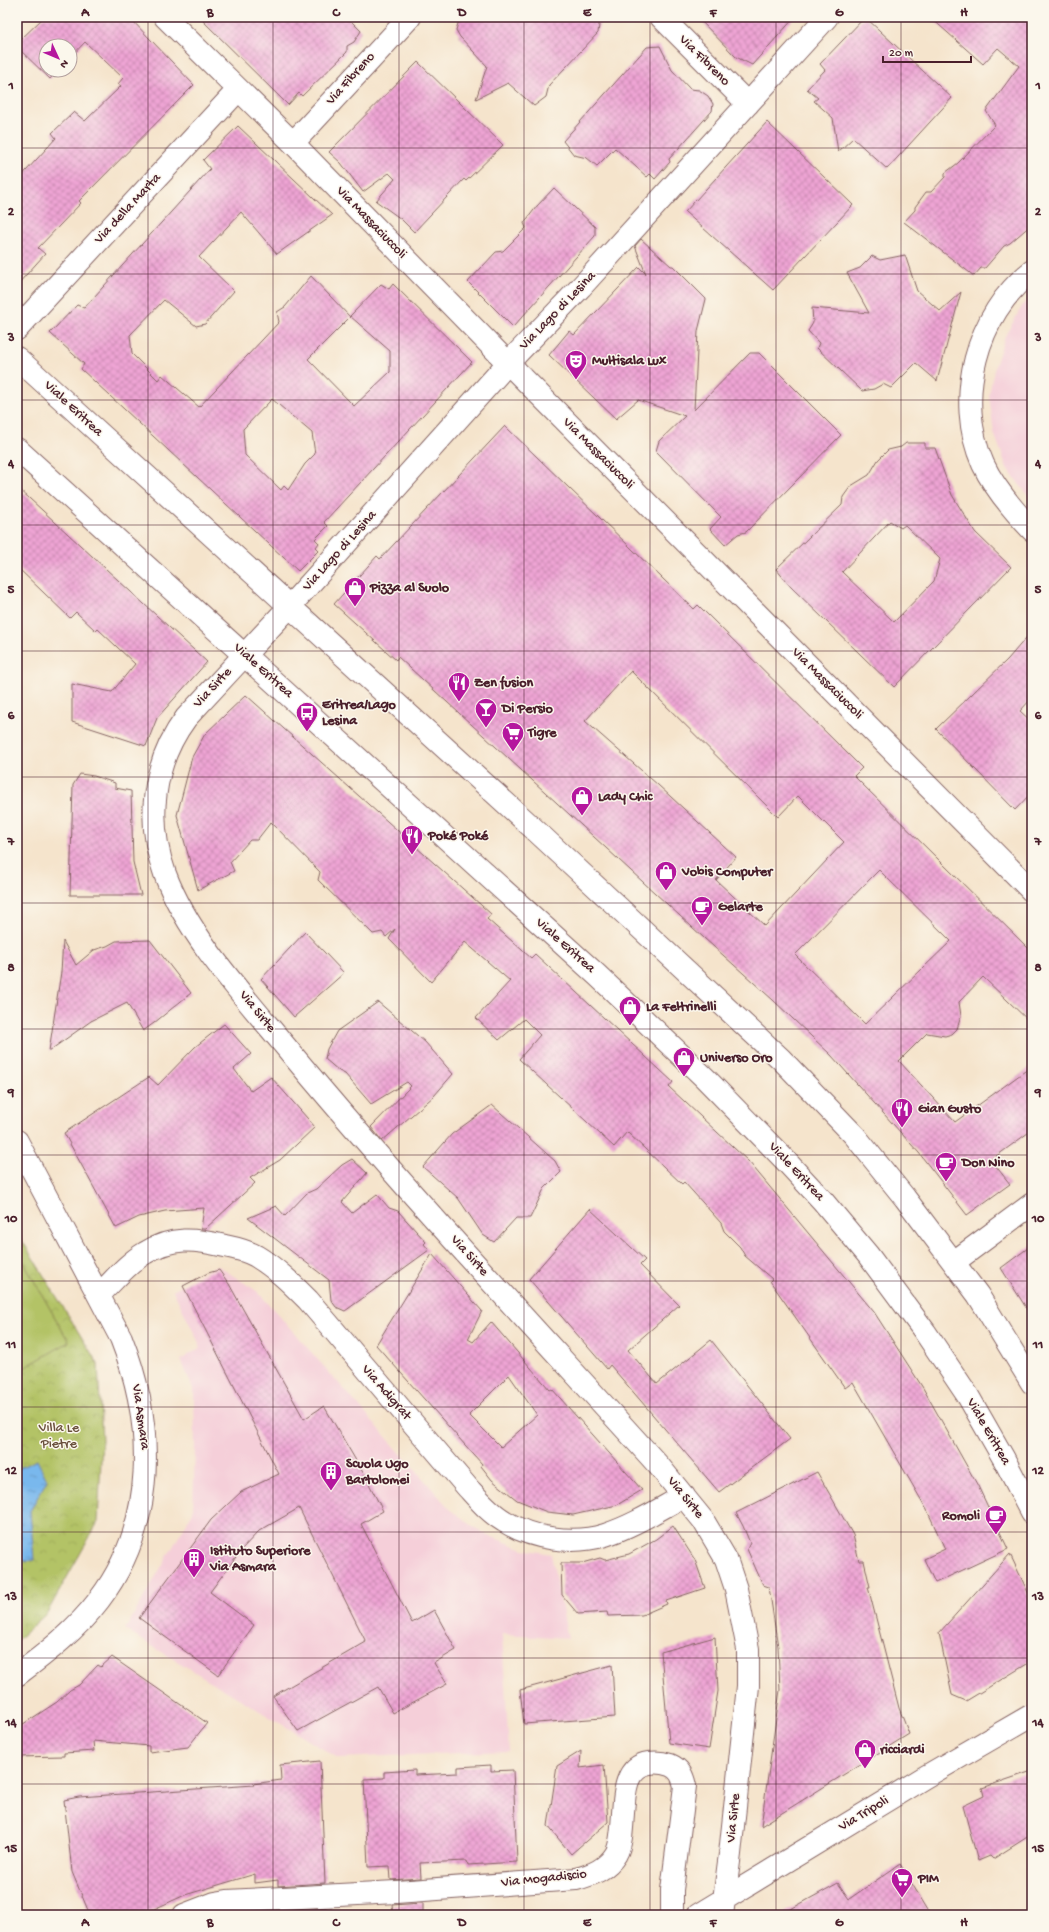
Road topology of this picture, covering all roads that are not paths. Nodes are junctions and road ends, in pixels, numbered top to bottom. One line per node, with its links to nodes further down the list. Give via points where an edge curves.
1 (165, 17): 5 (street, Via Massaciuccoli)
2 (410, 17): 7 (street, Via Fibreno)
3 (660, 17): 6 (street, Via Fibreno)
4 (827, 17): 6 (street, Via Lago di Lesina)
5 (238, 90): 7 (street, Via Massaciuccoli); 9 (street, Via della Marta)
6 (748, 104): 11 (street, Via Lago di Lesina, via 582,287)
7 (293, 143): 11 (street, Via Massaciuccoli)
8 (1032, 271): 13 (street, via 1013,287 985,330 973,373 970,409 974,437 984,464 999,490)
9 (17, 329)
10 (17, 358): 14 (street, Viale Eritrea)
11 (508, 363): 14 (street, Via Lago di Lesina); 16 (street, Via Massaciuccoli)
12 (17, 448): 15 (street, Viale Eritrea)
13 (1032, 530)
14 (290, 606): 15 (street, Via Lago di Lesina); 19 (street, Viale Eritrea, via 781,1059 855,1136)
15 (244, 654): 22 (street, Via Sirte, via 172,737 160,768 154,807 156,839 164,872 179,908 245,997 361,1138 649,1454); 23 (street, Viale Eritrea, via 608,986 734,1106 822,1200 868,1255 954,1374)
16 (1032, 891)
17 (17, 1141): 20 (street, Via Asmara)
18 (1032, 1204): 19 (street)
19 (954, 1262): 21 (street, Viale Eritrea, via 978,1295)
20 (100, 1294): 22 (street, Via Adigrat, via 139,1257 153,1248 189,1239 233,1247 251,1254 283,1275 308,1300 468,1488 485,1507 504,1522 544,1537 577,1540 604,1535 644,1518); 24 (street, Via Asmara, via 127,1352 139,1400 145,1435 146,1465 141,1509 126,1556 99,1600 68,1634)
21 (1032, 1383)
22 (684, 1496): 26 (street, Via Sirte, via 703,1520 726,1560 736,1589 748,1649 748,1686)
23 (1032, 1513)
24 (17, 1675)
25 (1032, 1716): 26 (street, Via Tripoli, via 925,1777)
26 (723, 1907): 29 (street, Via Tripoli)
27 (184, 1915): 28 (street, Via Mogadiscio, via 227,1901 396,1892 576,1879 592,1875 603,1868 617,1853 622,1838 627,1782 637,1767 653,1763 671,1765 677,1769 683,1777 685,1786 672,1890)
28 (672, 1915)
29 (698, 1915)

